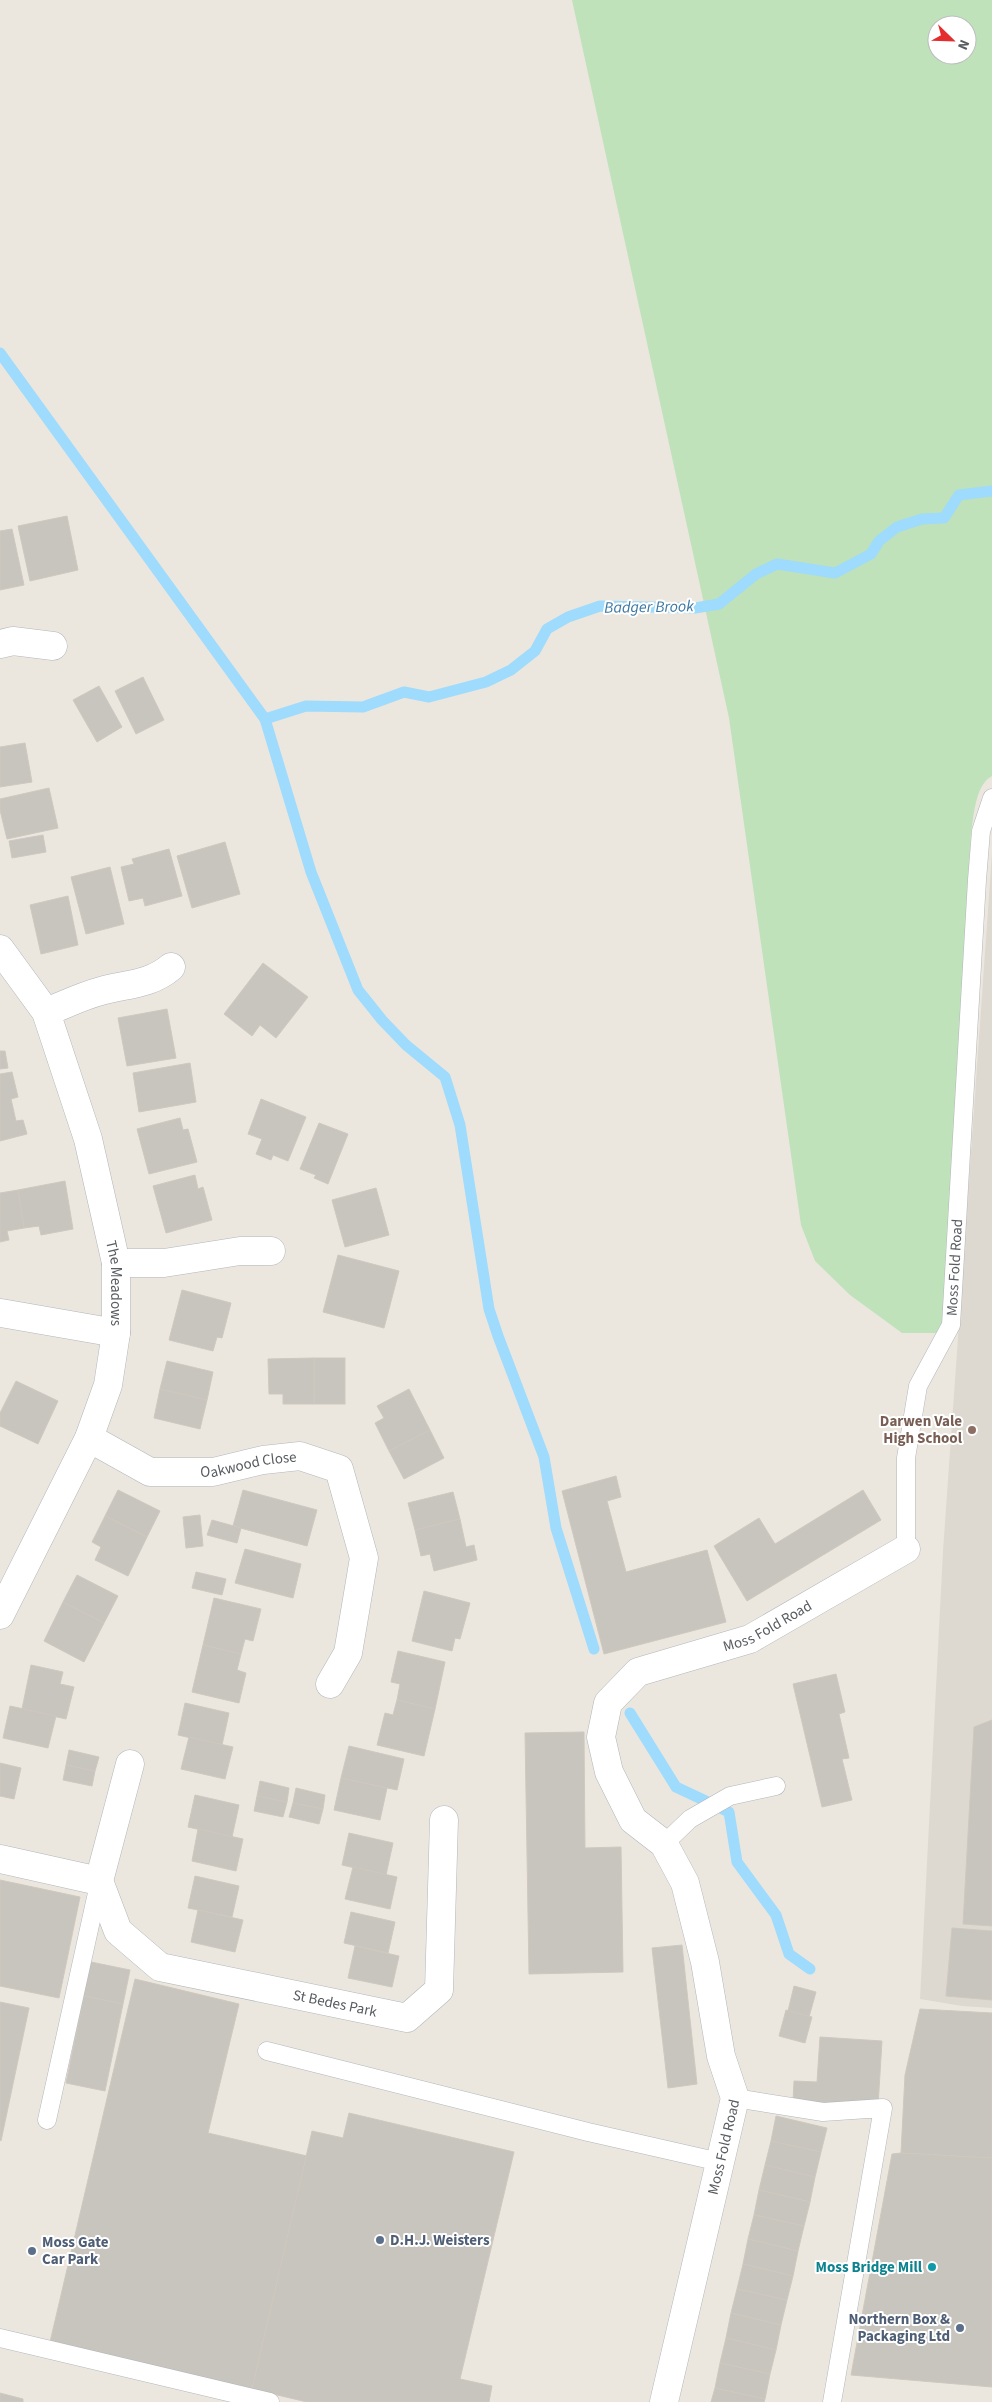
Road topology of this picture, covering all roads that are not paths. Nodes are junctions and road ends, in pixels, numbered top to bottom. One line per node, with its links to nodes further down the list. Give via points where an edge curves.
1 (0, 644): 2 (street, via 12,641)
2 (53, 646)
3 (992, 798): 12 (lane, Moss Fold Road, via 981,831 977,880 951,1325 918,1386 906,1458)
4 (0, 952): 6 (street, The Meadows)
5 (171, 967): 6 (street, via 162,975 139,984 101,991)
6 (46, 1012): 8 (street, The Meadows, via 88,1139)
7 (271, 1251): 8 (street, via 240,1251 164,1263)
8 (116, 1263): 10 (street, The Meadows)
9 (1, 1313): 10 (street)
10 (116, 1333): 11 (street, The Meadows, via 108,1385)
11 (89, 1438): 13 (street, The Meadows); 14 (street, Oakwood Close, via 150,1472 213,1472 263,1460 300,1456 339,1469 364,1558 348,1653)
12 (906, 1549): 18 (street, Moss Fold Road, via 750,1639 638,1672 608,1703 601,1737 609,1772 633,1820)
13 (0, 1616)
14 (330, 1684)
15 (130, 1764): 20 (street)
16 (776, 1786): 18 (lane, via 730,1796 690,1819)
17 (444, 1820): 20 (street, St Bedes Park, via 439,1990 407,2018 160,1967 118,1931)
18 (664, 1844): 22 (street, Moss Fold Road, via 685,1883 705,1962 721,2056)
19 (0, 1860): 20 (street)
20 (99, 1881): 23 (lane)
21 (267, 2050): 24 (lane, via 588,2132)
22 (735, 2098): 24 (street, Moss Fold Road); 28 (lane, via 823,2112 883,2108)
23 (47, 2120)
24 (720, 2162): 27 (street, Moss Fold Road)
25 (0, 2338): 26 (lane)
26 (270, 2402)
27 (664, 2402)
28 (832, 2402)

